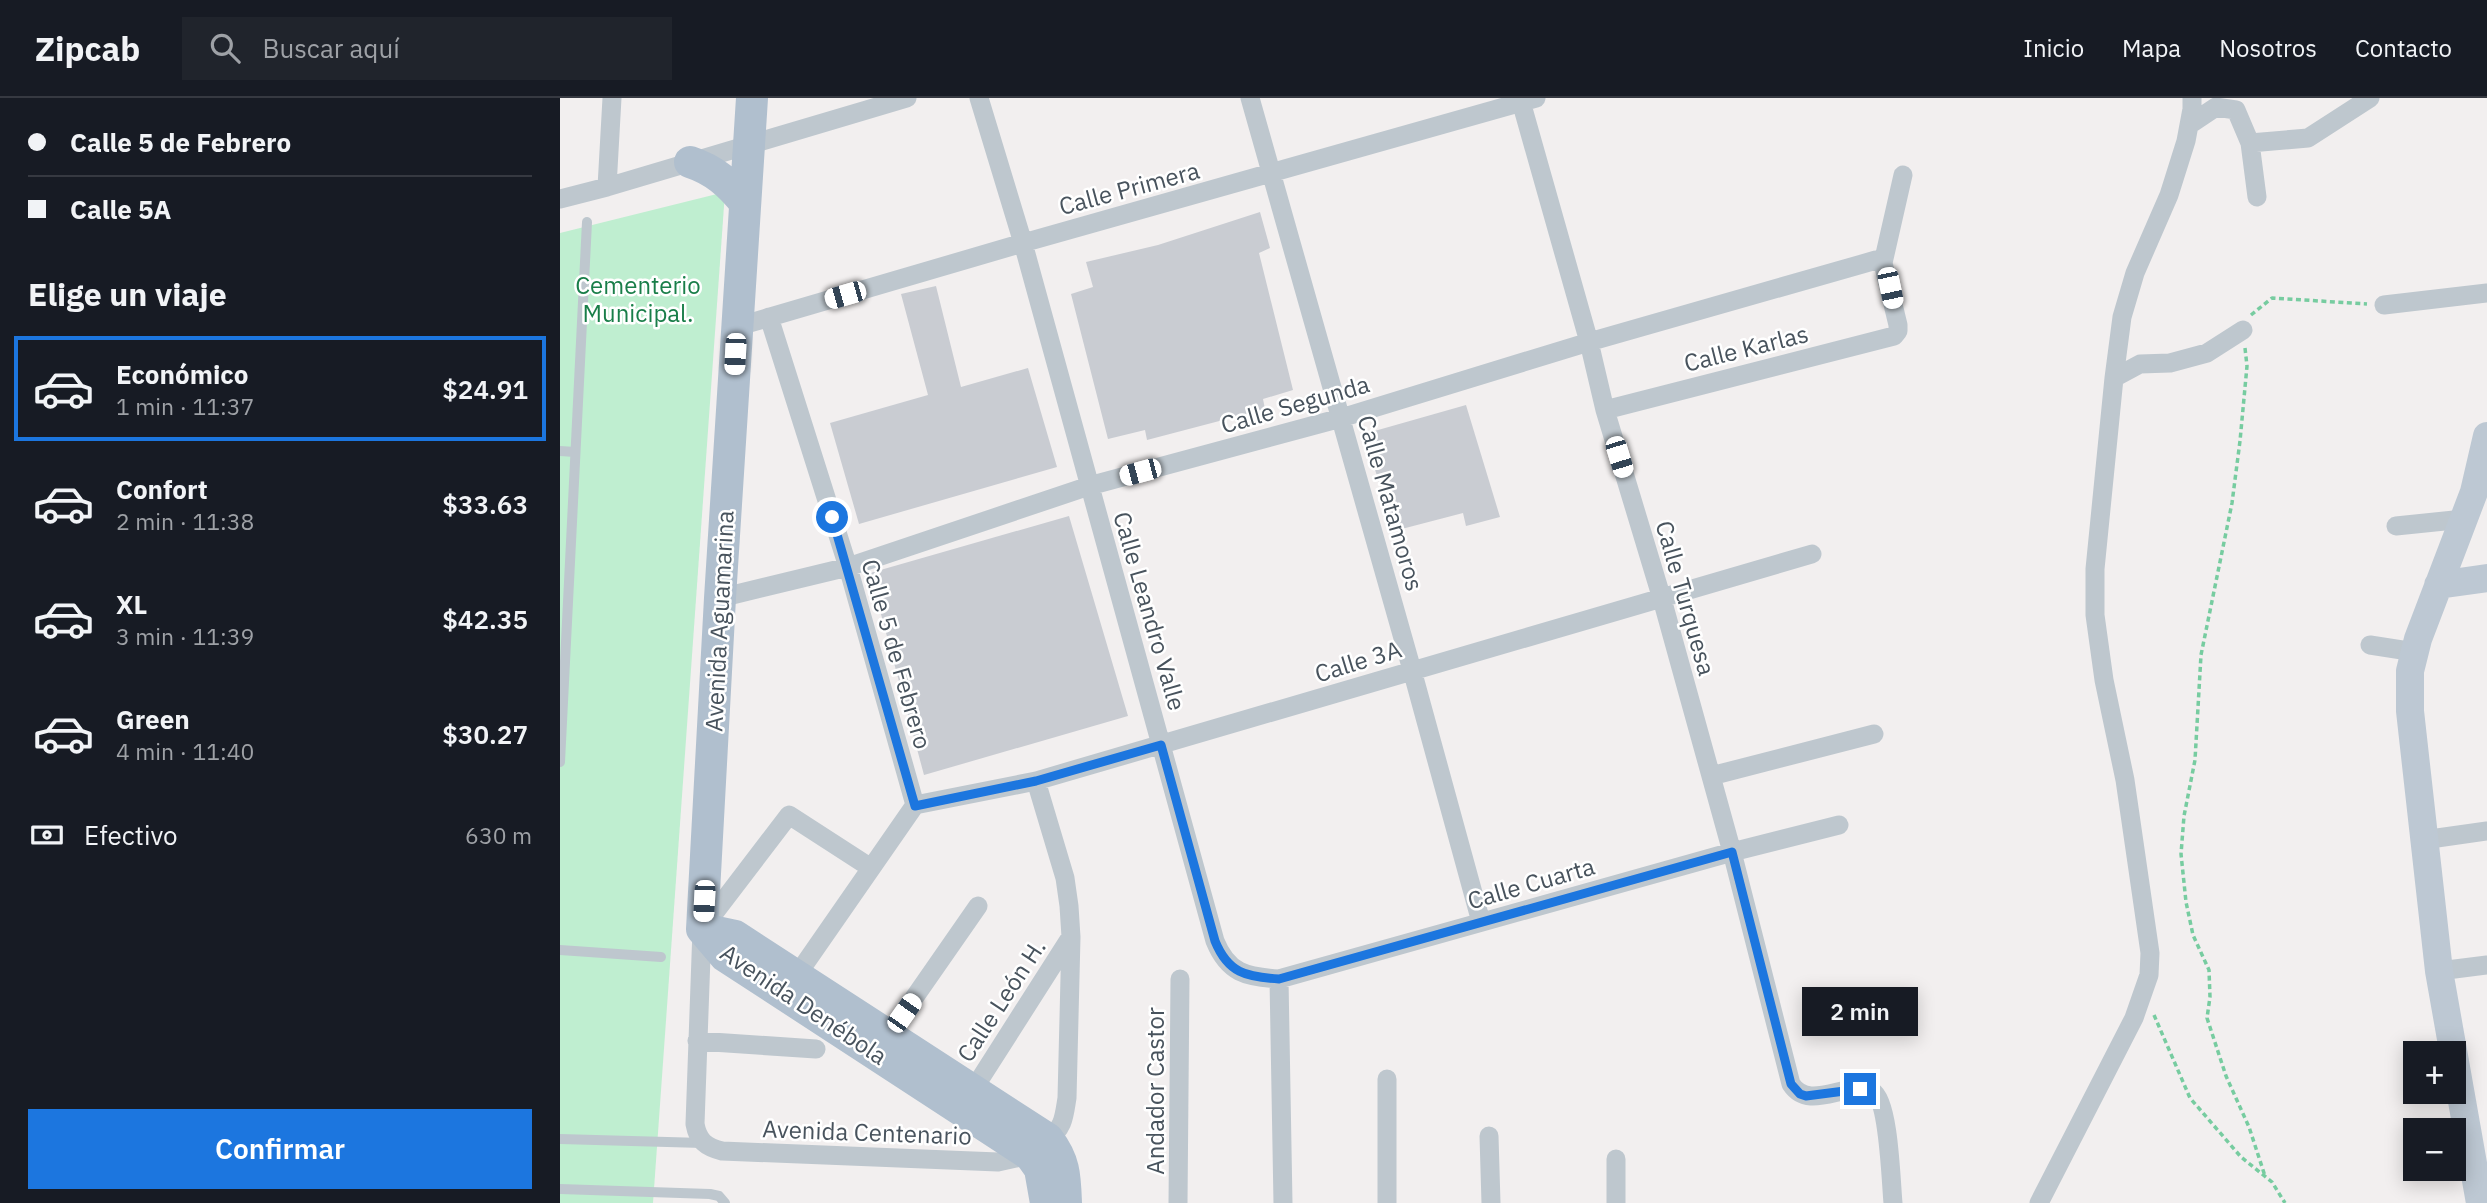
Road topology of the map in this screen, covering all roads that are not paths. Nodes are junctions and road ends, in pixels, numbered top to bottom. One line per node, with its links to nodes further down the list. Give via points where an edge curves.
1 (612, 98): 15 (street)
2 (752, 98): 11 (main road, Avenida Aguamarina)
3 (906, 98): 11 (street)
4 (979, 98): 20 (street, Calle Leandro Valle)
5 (1250, 98): 13 (street, Calle Matamoros)
6 (2192, 98): 9 (street)
7 (2370, 98): 10 (street, via 2308,138)
8 (1526, 99): 13 (street, Calle Primera); 27 (street, Calle Turquesa)
9 (2189, 125): 10 (street, via 2216,107 2236,110); 28 (street, via 2169,195 2122,317)
10 (2250, 143): 16 (street)
11 (749, 144): 12 (street); 18 (main road, Avenida Aguamarina)
12 (690, 162): 15 (street); 18 (main road, via 727,181)
13 (1272, 174): 20 (street, Calle Primera); 30 (street, Calle Matamoros)
14 (1903, 175): 21 (street)
15 (607, 187): 17 (street)
16 (2257, 197)
17 (560, 199)
18 (745, 202): 25 (main road, Avenida Aguamarina)
19 (587, 222): 33 (lane)
20 (1023, 243): 24 (street, Calle Primera); 34 (street, Calle Leandro Valle)
21 (1883, 263): 27 (street, Calle Segunda, via 1876,260); 29 (street, Calle Karlas, via 1898,331 1894,335)
22 (2487, 293): 23 (street)
23 (2384, 305)
24 (769, 317): 25 (street, Calle Primera); 38 (street, Calle 5 de Febrero)
25 (736, 327): 41 (main road, Avenida Aguamarina)
26 (2244, 330): 28 (street, via 2207,353 2170,363 2140,364)
27 (1589, 342): 29 (street, Calle Turquesa); 30 (street, Calle Segunda)
28 (2113, 378): 92 (street, via 2095,615 2125,780 2150,953 2149,975 2134,1017)
29 (1605, 410): 42 (street, Calle Turquesa)
30 (1341, 418): 34 (street, Calle Segunda); 47 (street, Calle Matamoros)
31 (2487, 436): 35 (main road)
32 (560, 451): 33 (lane)
33 (575, 452): 44 (lane)
34 (1089, 486): 38 (street, Calle Segunda); 49 (street, Calle Leandro Valle)
35 (2464, 519): 36 (street); 40 (main road)
36 (2396, 526)
37 (1812, 554): 42 (street, Calle 3A)
38 (848, 567): 41 (street, Calle Segunda); 53 (street, Calle 5 de Febrero)
39 (2487, 578): 40 (main road)
40 (2438, 585): 46 (main road)
41 (720, 598): 61 (main road, Avenida Aguamarina)
42 (1662, 599): 47 (street, Calle 3A); 51 (street, Calle Turquesa)
43 (560, 612): 44 (lane)
44 (567, 624): 50 (lane)
45 (2370, 645): 46 (street)
46 (2414, 652): 56 (main road, via 2410,711)
47 (1412, 670): 49 (street, Calle 3A); 60 (street, Calle Matamoros)
48 (1874, 734): 51 (street)
49 (1161, 745): 52 (street, Calle 3A); 66 (street, Calle Leandro Valle, via 1215,941 1222,958)
50 (560, 762)
51 (1711, 776): 57 (street, Calle Turquesa)
52 (1036, 781): 53 (street, Calle 3A); 62 (street, via 1065,878)
53 (915, 806): 58 (street)
54 (1839, 825): 57 (street, Calle Cuarta)
55 (2487, 831): 56 (street)
56 (2423, 840): 67 (main road)
57 (1732, 852): 60 (street, Calle Cuarta); 91 (street, Calle Turquesa, via 1791,1084 1800,1094 1860,1089 1878,1096)
58 (871, 868): 61 (street, via 789,815); 68 (street)
59 (978, 906): 71 (street)
60 (1481, 922): 70 (street, Calle Cuarta)
61 (702, 929): 68 (main road, Avenida Denébola, via 735,936); 72 (street, Avenida Aguamarina); 79 (main road, Avenida Denébola, via 724,956 922,1083)
62 (1071, 937): 75 (street, Calle León H.); 79 (street, via 1064,1118 1058,1132)
63 (560, 950): 64 (lane)
64 (661, 957)
65 (2487, 965): 67 (street)
66 (1237, 970): 70 (street, Calle Cuarta, via 1255,978)
67 (2439, 971): 81 (main road)
68 (797, 975): 71 (main road, Avenida Denébola)
69 (1180, 979): 86 (street, Andador Castor)
70 (1279, 979): 87 (street)
71 (889, 1034): 75 (main road, Avenida Denébola)
72 (697, 1041): 73 (street); 78 (street, Avenida Aguamarina, via 695,1124)
73 (816, 1049)
74 (1387, 1080): 88 (street)
75 (973, 1090): 79 (main road, Avenida Denébola)
76 (1489, 1136): 89 (street)
77 (560, 1139): 78 (lane)
78 (703, 1143): 79 (street, Avenida Centenario, via 722,1151 998,1162)
79 (1039, 1147): 84 (main road); 85 (main road, Avenida Denébola, via 1060,1155)
80 (1616, 1158): 90 (street)
81 (2481, 1186)
82 (560, 1189): 83 (lane, via 710,1194)
83 (725, 1203)
84 (1045, 1203)
85 (1066, 1203)
86 (1178, 1203)
87 (1283, 1203)
88 (1387, 1203)
89 (1491, 1203)
90 (1616, 1203)
91 (1893, 1203)
92 (2039, 1203)

